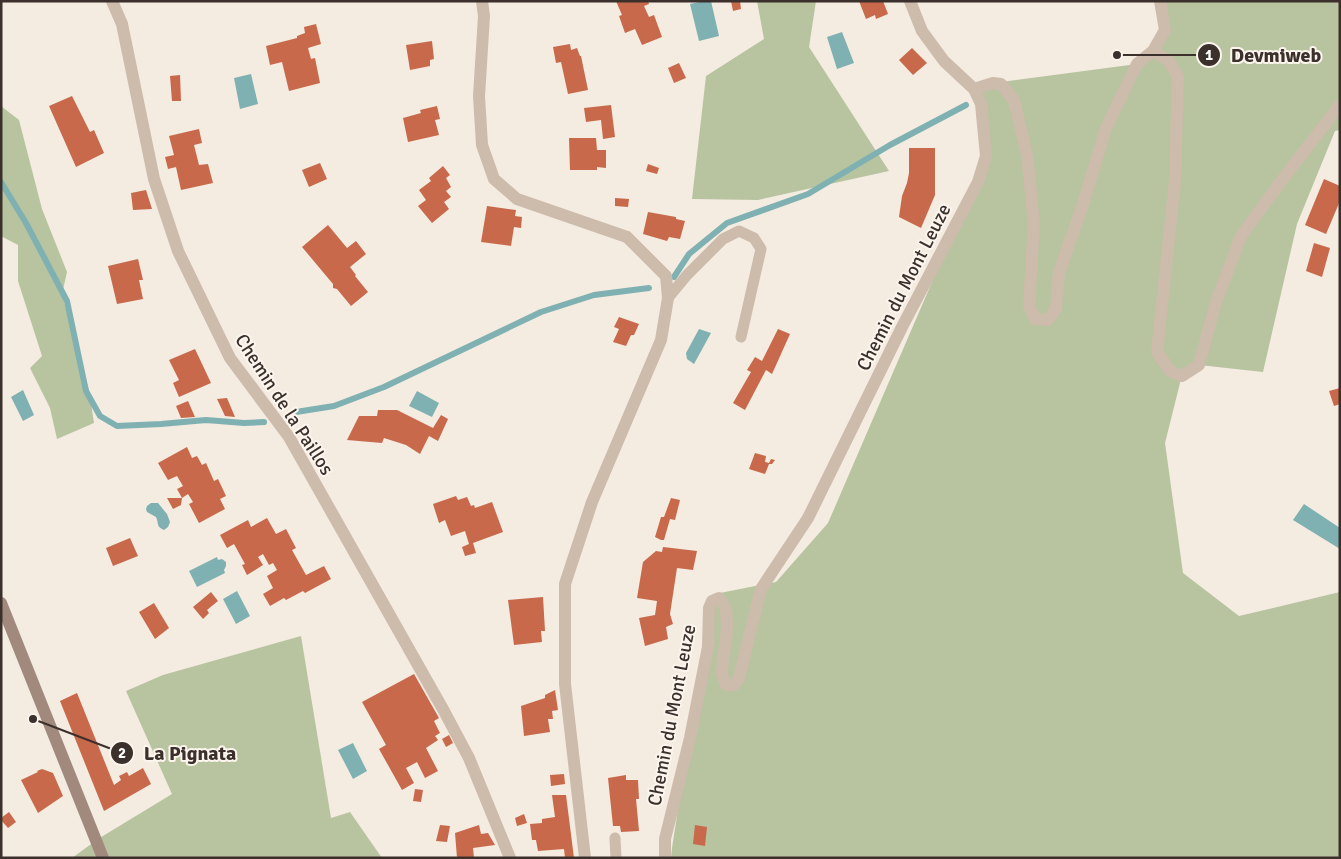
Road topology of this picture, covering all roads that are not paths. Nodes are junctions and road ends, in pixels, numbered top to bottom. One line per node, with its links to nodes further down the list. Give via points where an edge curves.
1 (112, 1): 13 (street, Chemin de la Paillos, via 122,24 154,179 178,251 230,358 290,437 444,711 469,758)
2 (482, 1): 8 (street, via 479,96 482,145 494,179 517,199 627,237 666,276)
3 (910, 1): 6 (street, via 922,31 944,61)
4 (1160, 1): 5 (street, via 1165,30)
5 (1153, 51): 6 (street, via 1137,64 1106,128 1059,273 1056,309 1048,320 1035,319 1029,306 1034,224 1027,156 1014,100 1001,84 993,82); 7 (street, via 1169,61 1178,77 1174,180 1157,352 1170,371 1182,376 1199,365 1216,302 1240,236)
6 (974, 89): 16 (street, Chemin du Mont Leuze, via 982,104 986,156 978,182 808,518 761,589 739,678 734,685 726,685 722,675 728,614 719,598 712,601 709,608 708,646 666,840)
7 (1340, 105)
8 (668, 298): 9 (lane, via 723,239 739,231 754,238 761,249); 14 (street, via 661,340 592,502 565,584 565,684)
9 (740, 337)
10 (1, 603): 12 (main road)
11 (615, 838): 15 (lane)
12 (103, 858)
13 (510, 858)
14 (585, 858)
15 (616, 858)
16 (665, 858)

